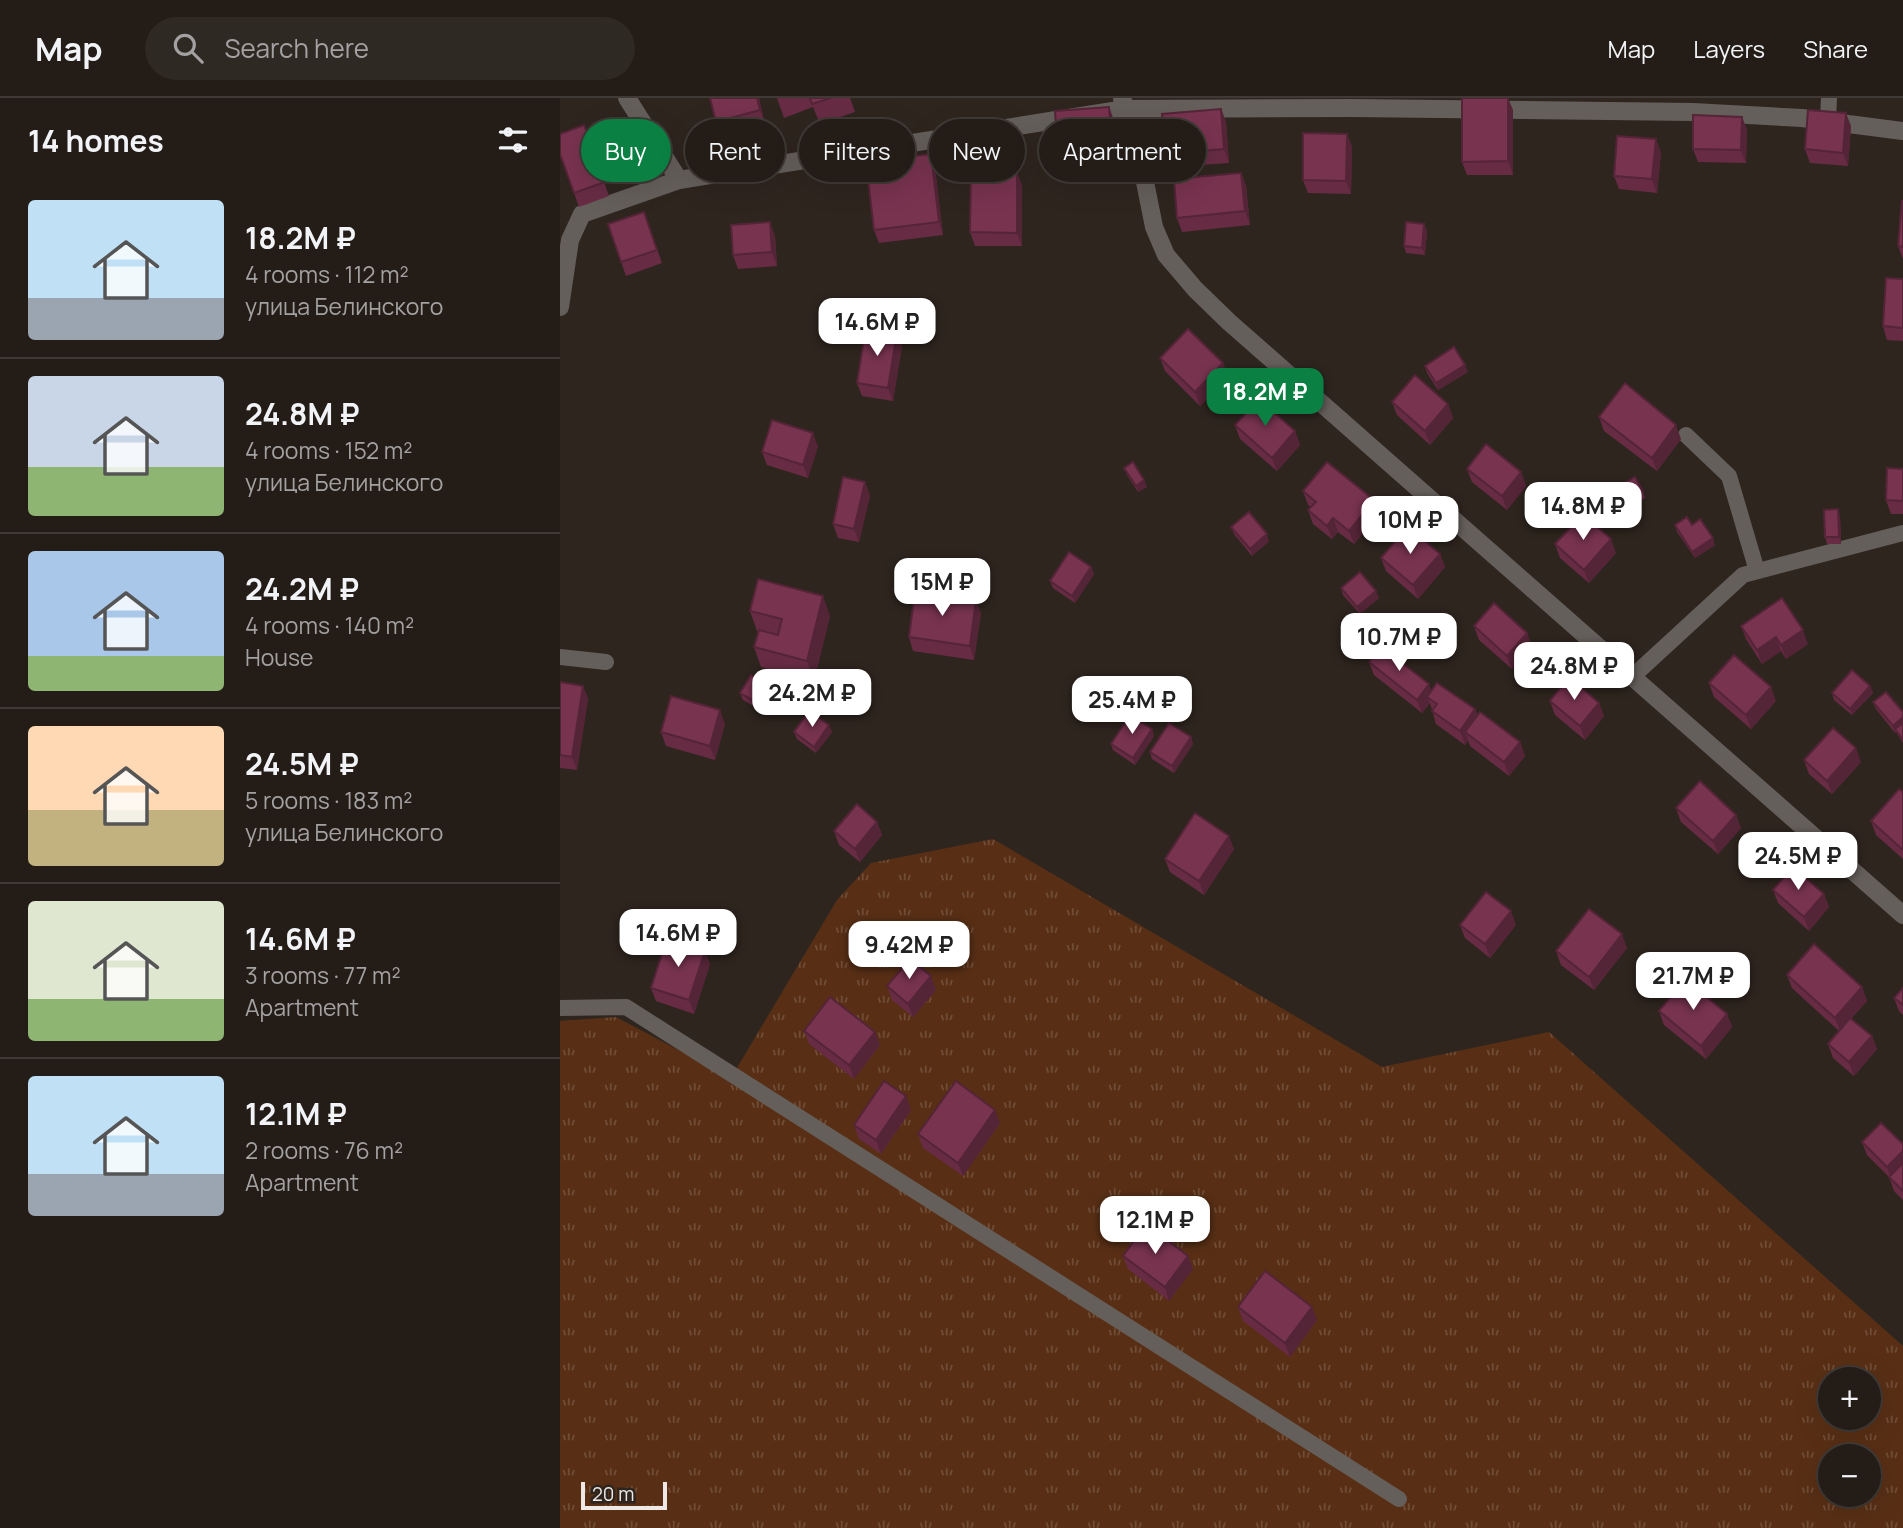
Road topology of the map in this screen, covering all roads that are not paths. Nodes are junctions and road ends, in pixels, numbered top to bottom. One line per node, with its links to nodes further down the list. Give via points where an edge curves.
1 (627, 98): 6 (street)
2 (1829, 98): 4 (lane)
3 (1124, 103): 4 (street, via 1693,112); 6 (street); 14 (street, via 1154,227 1166,255 1195,289)
4 (1828, 121): 5 (street)
5 (1903, 131)
6 (679, 180): 7 (street, via 582,214)
7 (565, 234): 8 (street)
8 (560, 307)
9 (1686, 435): 11 (lane, via 1729,476)
10 (1903, 533): 11 (lane)
11 (1757, 571): 14 (lane, via 1743,575)
12 (560, 657): 13 (lane)
13 (606, 662)
14 (1632, 677): 15 (street)
15 (1903, 915)
16 (560, 1009): 17 (lane, via 626,1007)
17 (1399, 1500)

